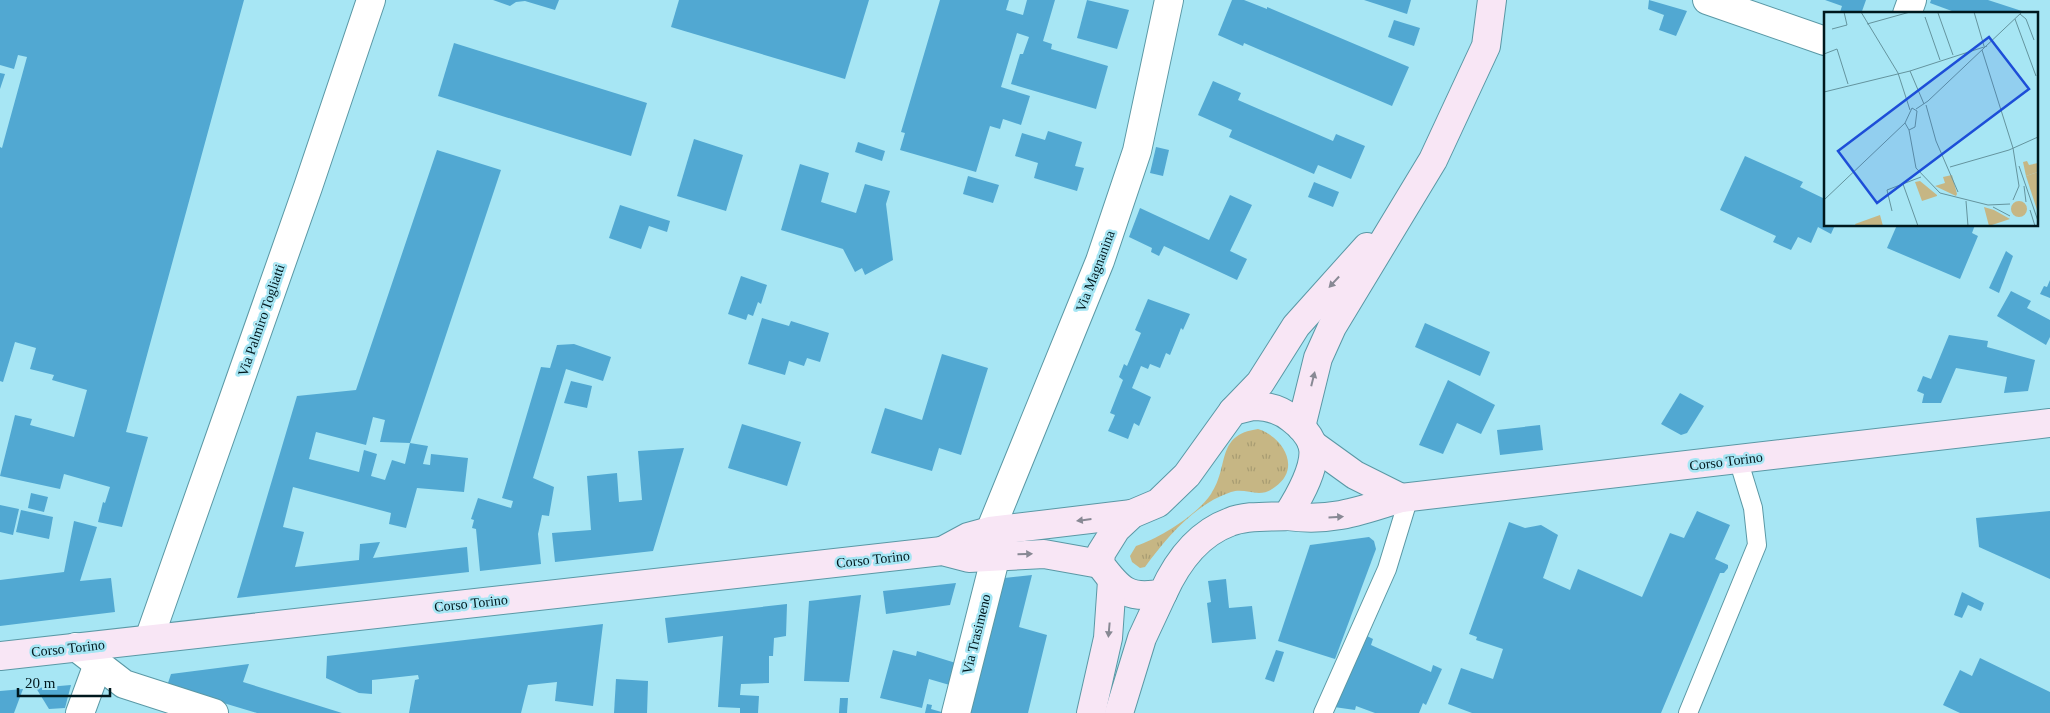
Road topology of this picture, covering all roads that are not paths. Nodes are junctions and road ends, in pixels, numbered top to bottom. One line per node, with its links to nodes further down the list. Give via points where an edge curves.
1 (371, 0): 19 (street, Via Palmiro Togliatti)
2 (1169, 0): 16 (street, Via Magnanina, via 1137,151 1106,243)
3 (1492, 0): 8 (main road, via 1486,46 1433,160)
4 (1707, 0): 7 (street)
5 (1912, 0): 6 (street)
6 (1908, 12)
7 (1824, 41)
8 (1404, 208): 9 (main road, one-way to 9, via 1302,319 1260,382); 11 (main road, one-way to 8, via 1318,358 1332,327)
9 (1234, 411): 11 (main road, via 1267,406 1284,412); 14 (main road, via 1187,475 1158,503)
10 (2050, 424): 12 (main road, Corso Torino)
11 (1307, 436): 13 (main road, via 1355,475); 15 (main road, via 1310,470 1303,491)
12 (1738, 459): 13 (main road, Corso Torino); 29 (lane, via 1753,508 1757,545)
13 (1405, 497): 15 (main road, Corso Torino, one-way to 13, via 1308,519 1346,516); 28 (lane, via 1387,569)
14 (1132, 514): 16 (main road, Corso Torino, one-way to 16); 17 (main road, via 1108,540 1101,553)
15 (1287, 516): 18 (main road, Corso Torino, via 1231,521 1208,533 1181,559)
16 (993, 543): 17 (main road, Corso Torino, one-way to 17); 19 (main road, Corso Torino, via 969,558 942,551); 25 (street, Via Trasimeno)
17 (1106, 573): 18 (main road, via 1126,593 1150,596); 26 (main road, one-way to 26, via 1108,638)
18 (1163, 593): 27 (main road, Corso Torino, via 1142,638)
19 (149, 639): 20 (main road, Corso Torino)
20 (76, 647): 21 (main road, Corso Torino); 22 (street)
21 (0, 656)
22 (98, 664): 23 (street); 24 (street, via 124,684)
23 (80, 713)
24 (214, 713)
25 (956, 713)
26 (1091, 713)
27 (1119, 713)
28 (1324, 713)
29 (1688, 713)

